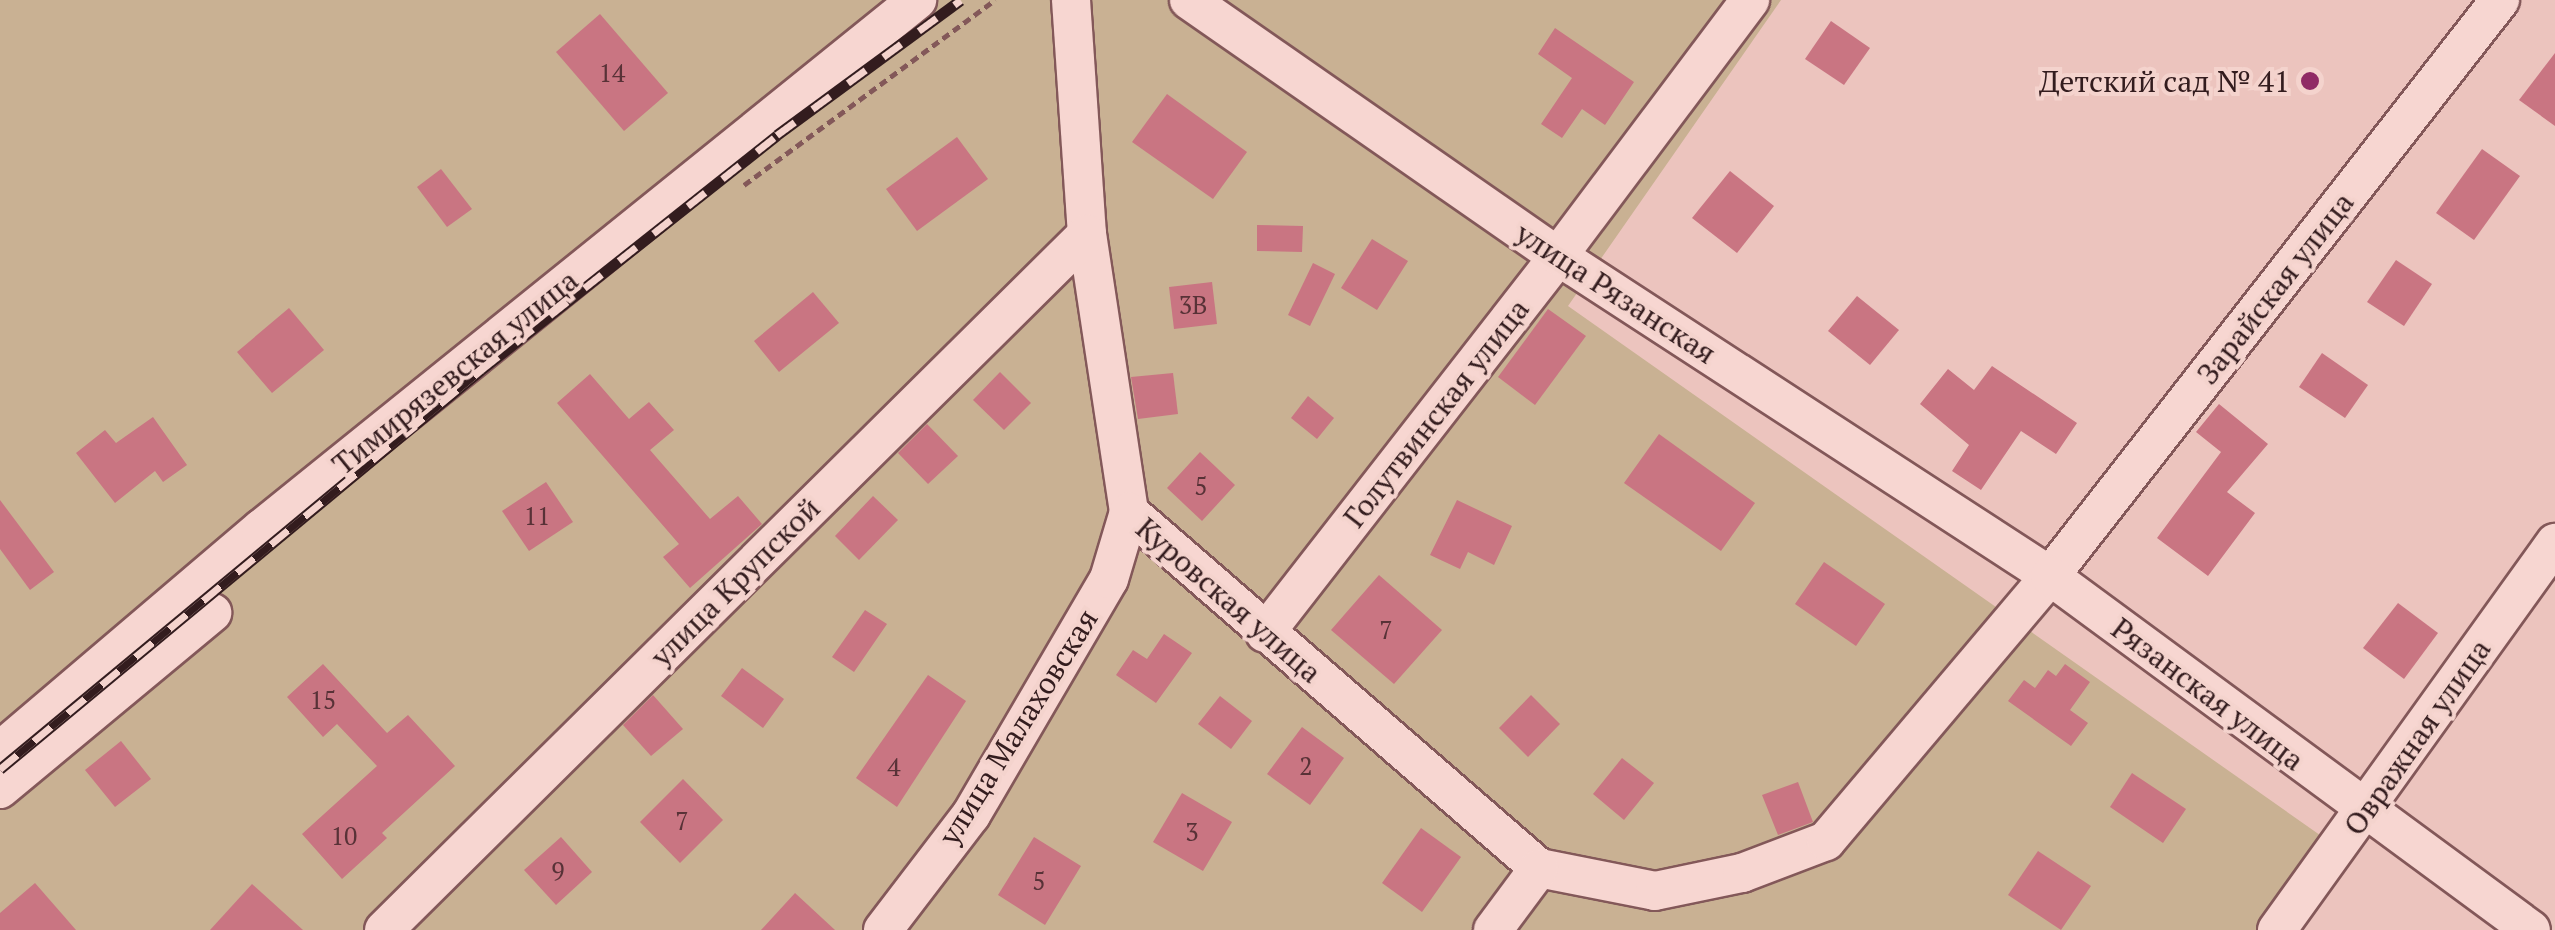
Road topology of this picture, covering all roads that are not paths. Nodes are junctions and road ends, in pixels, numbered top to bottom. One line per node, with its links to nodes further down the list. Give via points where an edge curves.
1 (916, 0): 13 (street, Тимирязевская улица, via 276,516)
2 (1070, 0): 6 (street, Куровская улица)
3 (1189, 0): 7 (street, улица Рязанская)
4 (1750, 0): 7 (street, Голутвинская улица)
5 (2500, 0): 10 (street, Зарайская улица)
6 (1087, 234): 8 (street, Куровская улица); 17 (street, улица Крупской)
7 (1558, 256): 10 (street, улица Рязанская); 12 (street, Голутвинская улица)
8 (1129, 512): 12 (street, Куровская улица); 18 (street, улица Малаховская, via 1110,579 970,814)
9 (2555, 543): 15 (street, Овражная улица)
10 (2050, 576): 15 (street, Рязанская улица); 16 (street, Зарайская улица, via 1826,841 1742,873 1655,891)
11 (212, 613): 14 (street)
12 (1265, 633): 16 (street, Куровская улица)
13 (0, 751)
14 (0, 788)
15 (2366, 811): 20 (street, Овражная улица); 21 (street, Рязанская улица)
16 (1538, 868): 19 (street)
17 (384, 930)
18 (883, 930)
19 (1493, 930)
20 (2277, 930)
21 (2532, 930)

